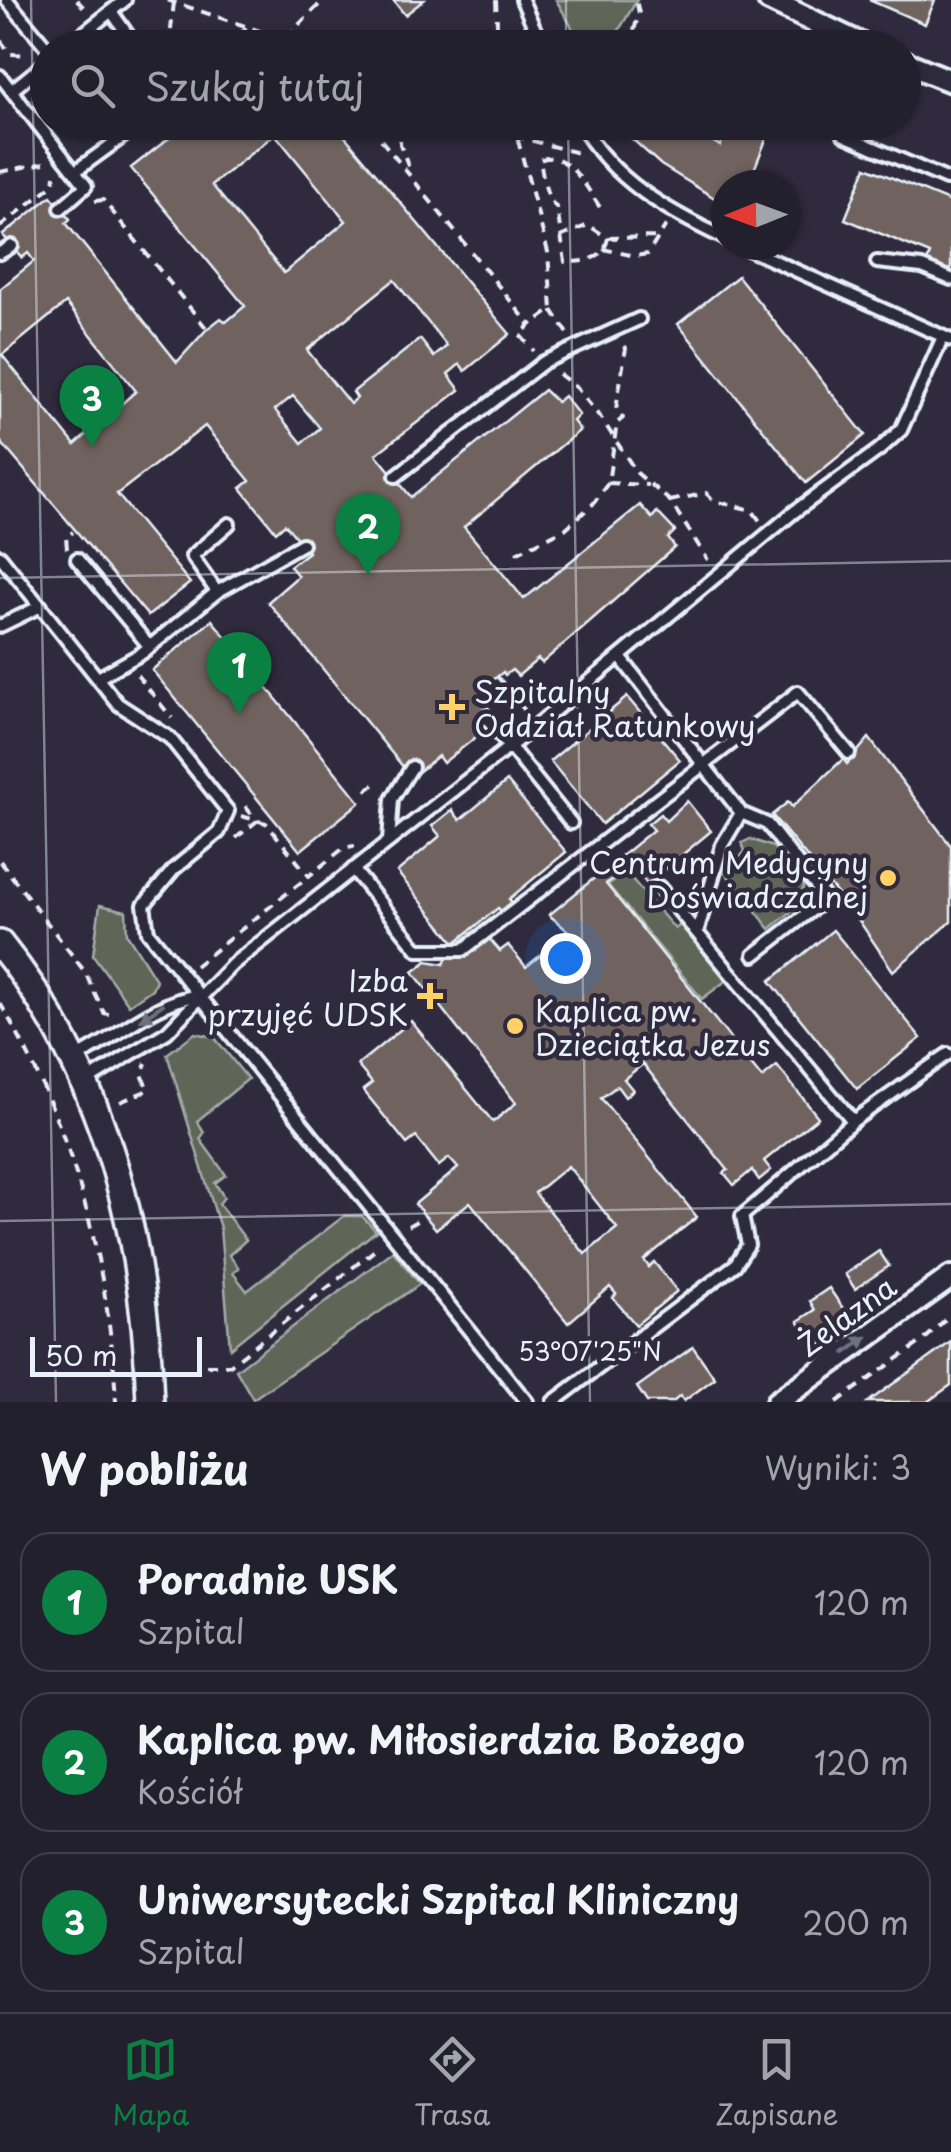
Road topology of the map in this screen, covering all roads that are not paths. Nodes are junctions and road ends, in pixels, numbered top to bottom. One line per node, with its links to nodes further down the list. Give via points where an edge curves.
1 (7, 0): 6 (lane)
2 (125, 0): 5 (lane)
3 (522, 0): 9 (lane)
4 (770, 0): 10 (street)
5 (111, 12): 7 (lane); 8 (lane)
6 (32, 30)
7 (90, 30)
8 (124, 30)
9 (535, 30)
10 (832, 30)
11 (921, 69): 14 (street)
12 (0, 76): 15 (lane)
13 (30, 76): 15 (lane)
14 (951, 81)
15 (12, 90): 16 (lane)
16 (30, 112)
17 (53, 140): 21 (lane)
18 (118, 140): 21 (lane)
19 (592, 140): 24 (lane, via 656,204)
20 (853, 140): 22 (lane)
21 (77, 170): 23 (lane, via 86,186)
22 (946, 179)
23 (61, 208)
24 (711, 232)
25 (12, 246): 26 (lane)
26 (0, 252)
27 (773, 260): 31 (lane)
28 (877, 262): 29 (lane, via 922,266)
29 (951, 279)
30 (638, 320): 32 (lane, via 544,362)
31 (947, 338): 41 (lane, via 901,430)
32 (396, 476)
33 (229, 524): 37 (lane, via 192,556)
34 (302, 544): 37 (lane)
35 (0, 556): 38 (lane)
36 (77, 559): 40 (lane)
37 (217, 592): 40 (lane)
38 (41, 606): 39 (lane); 42 (lane)
39 (0, 626)
40 (150, 647): 42 (lane)
41 (620, 656): 44 (lane); 46 (lane)
42 (98, 678): 56 (lane, via 118,704 170,738 228,811 219,832 144,905 148,932)
43 (486, 717): 44 (lane)
44 (510, 746): 49 (lane); 50 (lane)
45 (849, 753): 46 (lane, via 798,692)
46 (707, 766): 48 (lane); 51 (lane, via 462,950 418,950)
47 (412, 767): 50 (lane, via 392,799)
48 (742, 812): 53 (lane, via 722,845); 55 (lane, via 768,824 826,899)
49 (571, 823)
50 (389, 841): 51 (lane)
51 (353, 869): 56 (lane)
52 (659, 887): 53 (lane)
53 (698, 930): 60 (lane)
54 (0, 944): 58 (street)
55 (754, 955)
56 (199, 995): 58 (lane, one-way to 58, via 171,999); 59 (lane, via 166,1032); 63 (lane)
57 (948, 1054): 60 (lane)
58 (73, 1059): 59 (street)
59 (84, 1083): 62 (street, via 128,1207 146,1319)
60 (854, 1121): 64 (lane, via 742,1216 748,1244 735,1264)
61 (951, 1277): 65 (street, Żelazna, one-way to 61)
62 (150, 1402)
63 (527, 1402)
64 (553, 1402)
65 (777, 1402)

